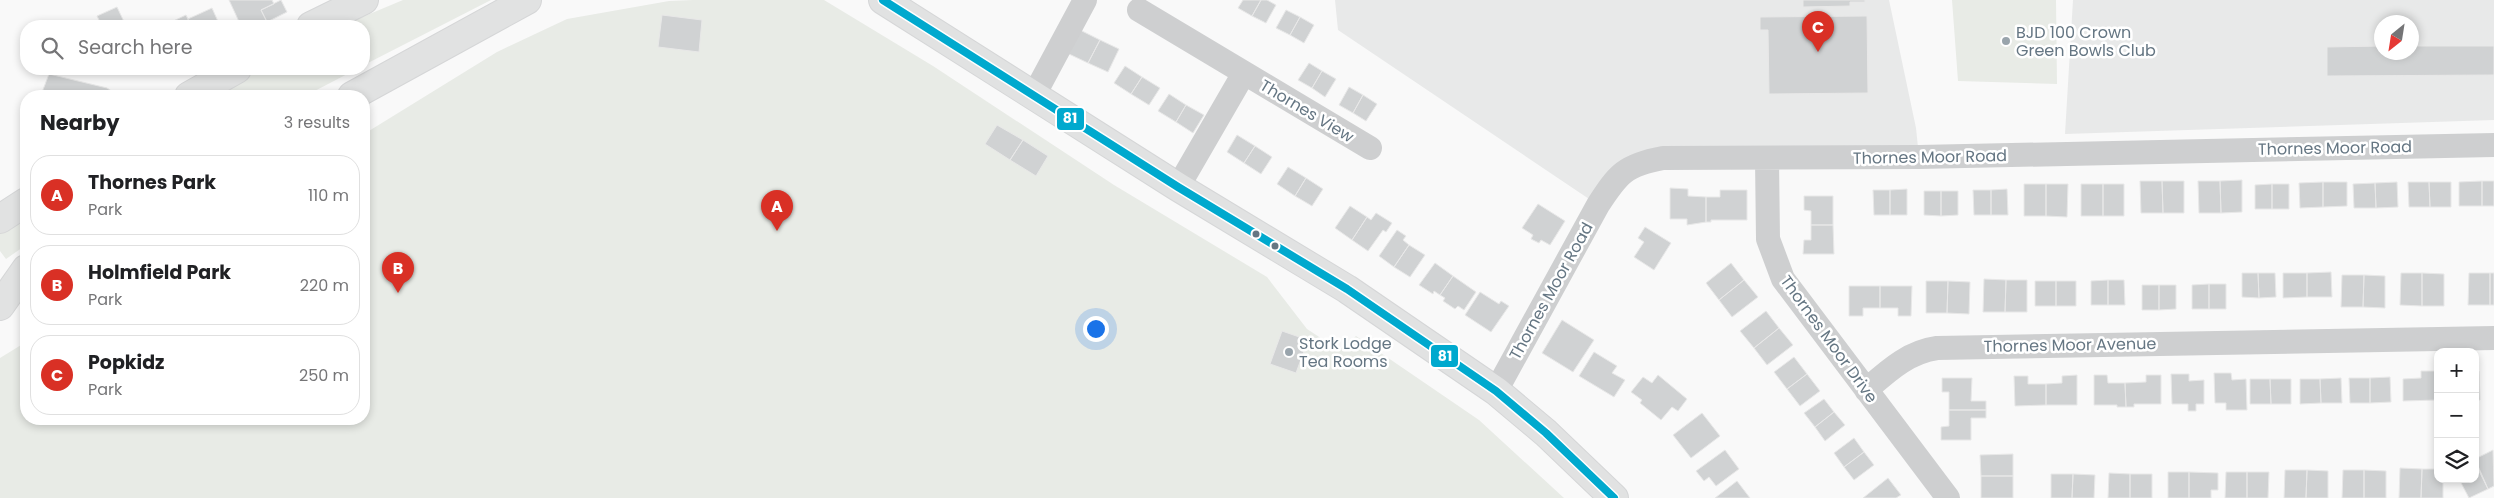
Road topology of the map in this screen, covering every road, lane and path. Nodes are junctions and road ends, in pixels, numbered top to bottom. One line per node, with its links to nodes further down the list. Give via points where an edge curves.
1 (364, 0): 6 (main road)
2 (527, 0): 10 (main road)
3 (882, 0): 11 (main road)
4 (1085, 0): 11 (street)
5 (1139, 10): 7 (street, Thornes View)
6 (323, 20)
7 (1244, 73): 13 (street, Thornes View); 15 (street, Thornes View)
8 (227, 75): 9 (main road)
9 (200, 90)
10 (363, 90)
11 (1034, 97): 15 (main road)
12 (2494, 145): 14 (street, Thornes Moor Road)
13 (1370, 148)
14 (1767, 159): 22 (street, Thornes Moor Drive, via 1767,225 1776,265); 23 (street, Thornes Moor Road, via 1662,158 1631,166 1614,181 1598,205)
15 (1178, 187): 23 (main road, via 1347,289)
16 (20, 206): 17 (main road)
17 (0, 219)
18 (20, 277): 20 (main road)
19 (0, 286): 20 (main road)
20 (0, 305)
21 (2494, 338): 22 (street, Thornes Moor Avenue, via 1937,348 1907,357)
22 (1866, 390): 25 (street, Thornes Moor Drive)
23 (1496, 391): 24 (main road)
24 (1614, 498)
25 (1948, 498)

